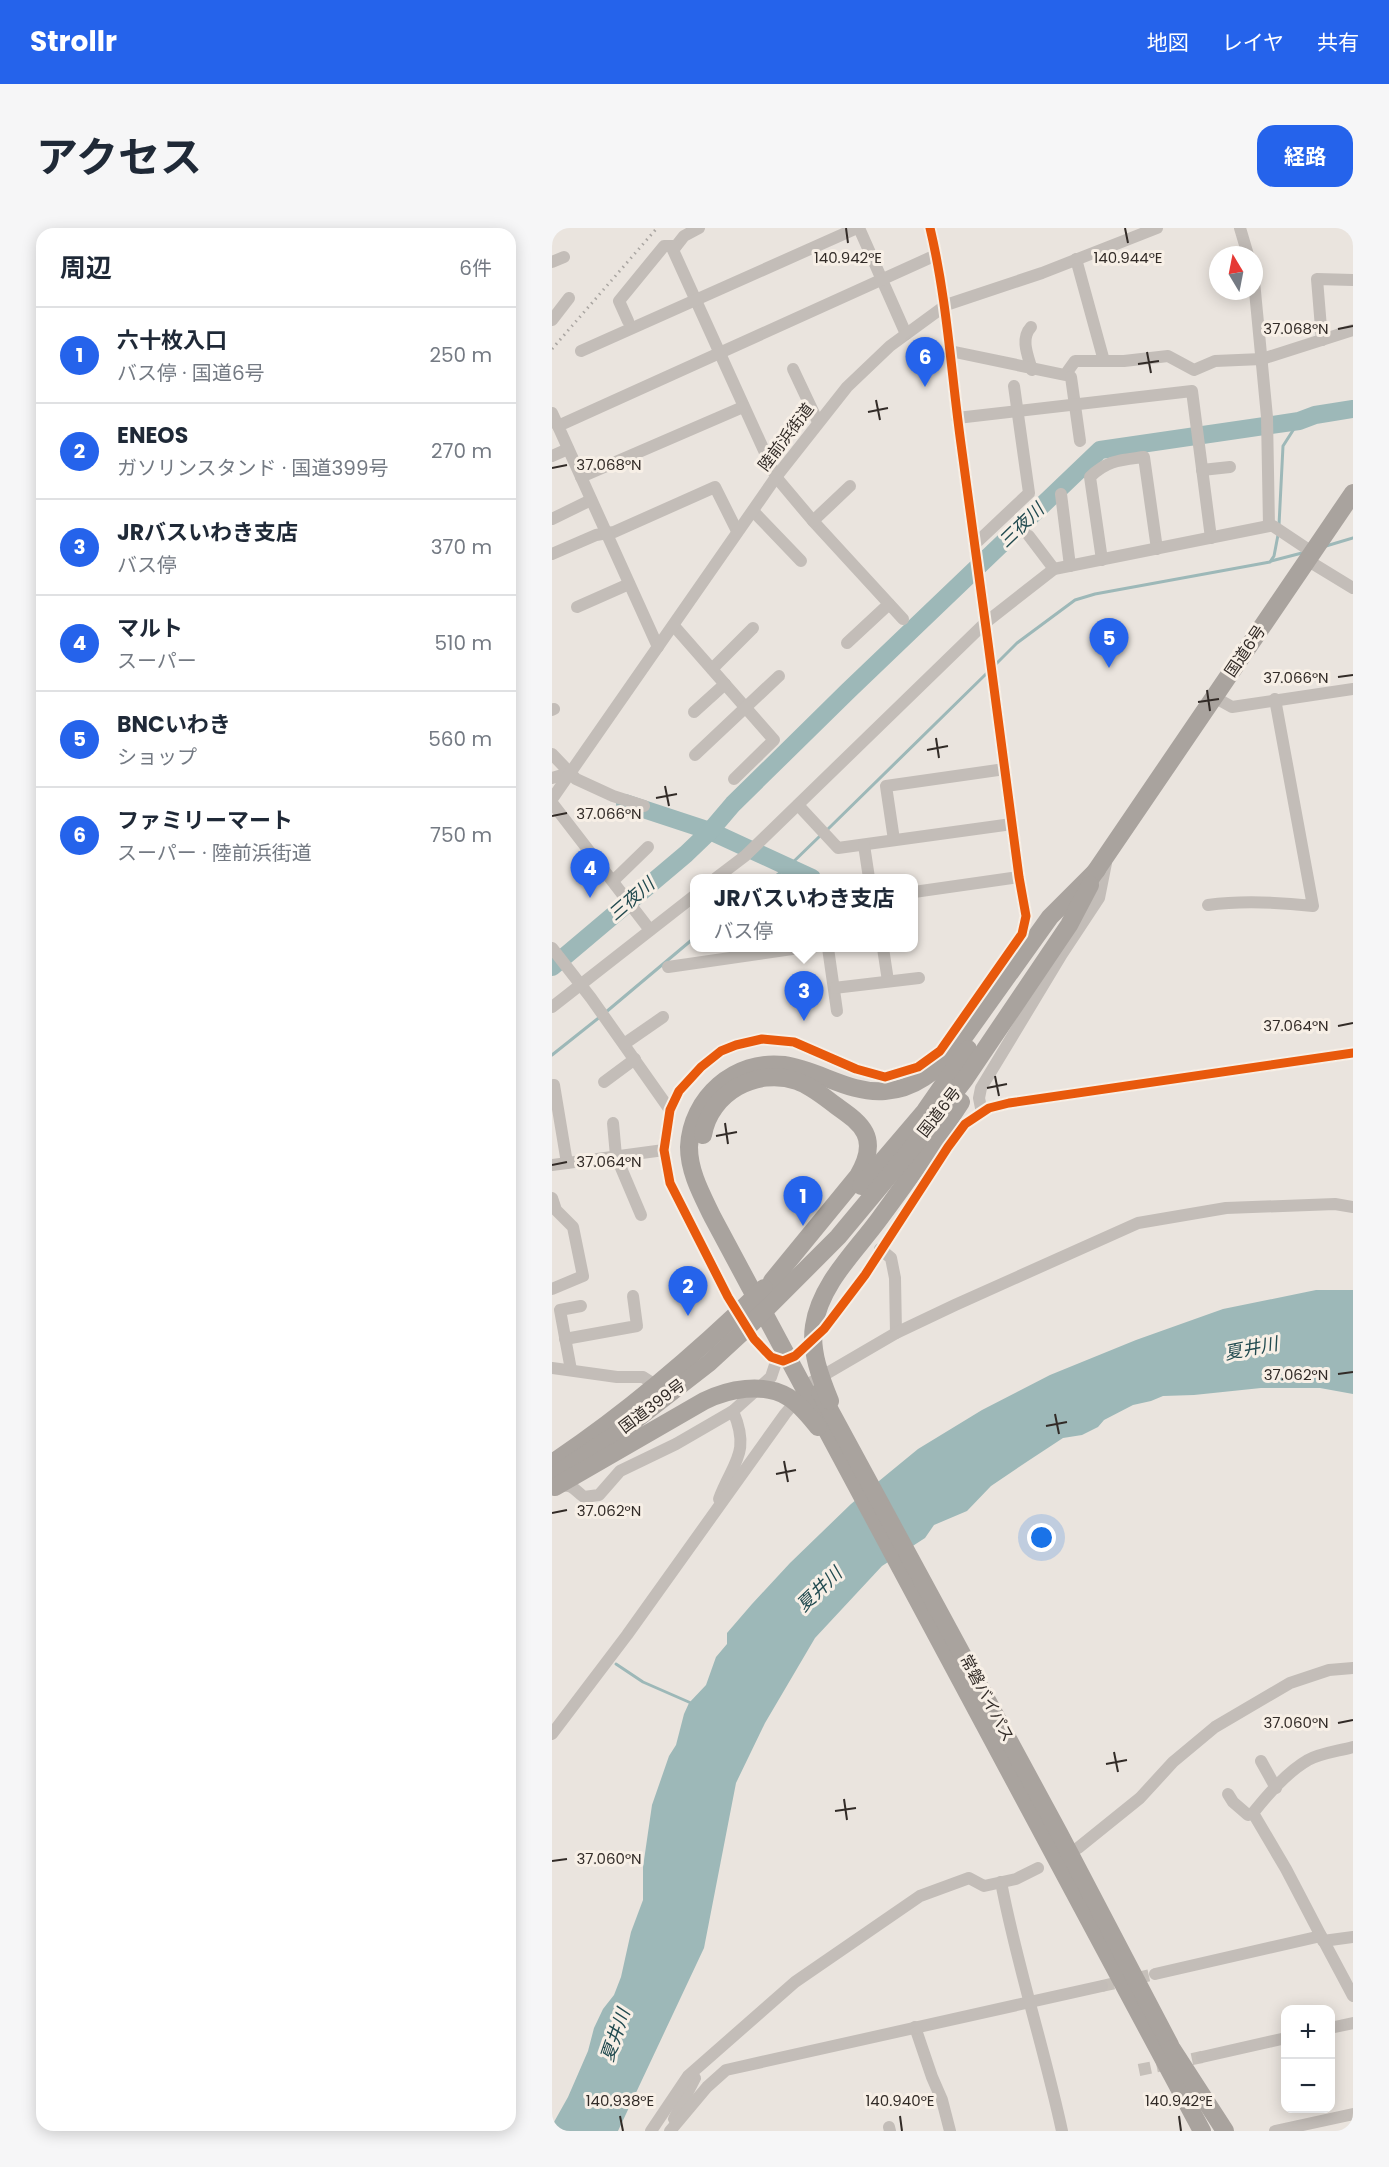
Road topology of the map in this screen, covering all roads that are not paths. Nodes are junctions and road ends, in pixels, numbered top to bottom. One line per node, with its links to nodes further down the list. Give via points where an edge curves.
1 (699, 228): 6 (street)
2 (858, 228): 12 (street); 16 (street)
3 (930, 228): 8 (street)
4 (1157, 228): 10 (street, 陸前浜街道)
5 (1240, 228): 7 (street)
6 (676, 246): 16 (street, via 673,250); 19 (street, via 664,246 619,301)
7 (1245, 246)
8 (936, 255): 12 (street); 17 (street)
9 (564, 257): 11 (street)
10 (1076, 259): 17 (street, 陸前浜街道); 28 (street)
11 (552, 262)
12 (883, 279): 22 (street); 26 (street)
13 (1353, 280): 23 (street, via 1317,279)
14 (569, 298): 18 (street)
15 (1256, 300): 27 (street)
16 (695, 301): 24 (street); 26 (street)
17 (946, 305): 22 (street, 陸前浜街道); 25 (street)
18 (552, 320)
19 (628, 321)
20 (1031, 327): 30 (street, via 1025,342)
21 (1353, 330): 23 (street)
22 (906, 334): 38 (street, 陸前浜街道, via 847,387)
23 (1322, 340): 27 (street)
24 (581, 351)
25 (951, 351): 30 (street); 36 (street)
26 (719, 354): 34 (street); 37 (street)
27 (1262, 359): 28 (street, via 1215,361 1194,370 1168,356); 53 (street)
28 (1104, 361): 30 (street, via 1075,361 1065,375)
29 (793, 369): 38 (street)
30 (1032, 370)
31 (1071, 377): 33 (street)
32 (1014, 386): 35 (street)
33 (1074, 404): 35 (street); 39 (street); 43 (street, via 1192,391)
34 (743, 407): 44 (street); 45 (street)
35 (1018, 411): 36 (street); 58 (street, via 1029,493)
36 (957, 418): 58 (street)
37 (554, 420): 40 (street)
38 (818, 422): 45 (street, 陸前浜街道)
39 (1080, 441)
40 (568, 449): 41 (street); 44 (street)
41 (552, 456)
42 (1230, 467): 43 (street)
43 (1202, 470): 57 (street)
44 (581, 477): 49 (street)
45 (776, 477): 50 (street, 陸前浜街道); 52 (street)
46 (850, 486): 52 (street)
47 (1353, 493): 61 (highway, 国道6号)
48 (1061, 494): 64 (street)
49 (591, 500): 51 (street); 55 (street)
50 (753, 511): 54 (street, 陸前浜街道); 63 (street)
51 (552, 519)
52 (813, 521): 68 (street)
53 (1271, 526): 57 (street); 61 (street)
54 (737, 531): 55 (street, via 716,487); 72 (street, 陸前浜街道)
55 (606, 533): 60 (street); 66 (street)
56 (1029, 536): 65 (street)
57 (1211, 538): 59 (street)
58 (975, 544): 71 (street)
59 (1157, 549): 62 (street); 62 (street, via 1144,457 1112,461 1090,477)
60 (552, 554)
61 (1310, 556): 67 (street); 80 (highway, 国道6号)
62 (1102, 560): 64 (street)
63 (801, 561)
64 (1071, 566): 65 (street)
65 (1054, 569): 71 (street)
66 (629, 584): 69 (street); 75 (street)
67 (1353, 588)
68 (890, 604): 70 (street); 74 (street)
69 (577, 607)
70 (903, 619)
71 (985, 623): 86 (street); 91 (street)
72 (674, 626): 75 (street, 陸前浜街道); 76 (street)
73 (753, 628): 76 (street)
74 (847, 643)
75 (658, 646): 87 (street, 陸前浜街道)
76 (712, 669): 78 (street)
77 (779, 676): 82 (street)
78 (724, 684): 82 (street); 83 (street)
79 (1353, 688): 81 (street)
80 (1214, 697): 81 (street, via 1232,707); 97 (highway, 国道6号)
81 (1275, 699): 104 (street, via 1312,906 1232,902)
82 (746, 708): 85 (street); 89 (street, via 774,740)
83 (694, 712)
84 (552, 754): 87 (street)
85 (695, 755)
86 (1005, 769): 93 (street); 94 (street, via 886,786)
87 (570, 773): 88 (street); 90 (street, 陸前浜街道); 92 (street, via 613,796)
88 (552, 778)
89 (734, 779)
90 (552, 801): 101 (street)
91 (798, 805): 95 (street, via 838,848); 98 (street)
92 (644, 806)
93 (1012, 824): 94 (street); 100 (street)
94 (894, 840): 95 (street)
95 (864, 845): 99 (street)
96 (648, 848): 101 (street)
97 (1102, 863): 111 (highway, 国道6号, via 1069,926); 125 (street, via 1099,898 981,1088); 137 (highway, via 1050,917 954,1051 920,1081 876,1092 786,1065 770,1064 740,1071 711,1091 693,1125 689,1148 692,1168 704,1199); 138 (highway, 国道6号, via 1051,925 925,1111)
98 (722, 874)
99 (868, 874)
100 (1018, 877): 102 (street); 124 (street, via 1026,916 1022,934 940,1051 918,1067 885,1077 794,1042 750,1041 721,1052 701,1067 679,1091)
101 (613, 881): 105 (street)
102 (918, 891)
103 (690, 899): 105 (street)
104 (1208, 905)
105 (650, 930): 114 (street)
106 (552, 948): 114 (street)
107 (771, 952): 110 (street)
108 (829, 952): 115 (street)
109 (884, 952): 113 (street)
110 (668, 967)
111 (1036, 974): 142 (highway, 国道6号, via 965,1078 838,1237); 150 (highway, via 996,1048 927,1153 839,1271 816,1315 813,1345)
112 (919, 978): 113 (street)
113 (888, 981): 115 (street)
114 (580, 984): 116 (street); 119 (street)
115 (834, 988): 117 (street)
116 (552, 1007)
117 (837, 1011)
118 (663, 1017): 119 (street)
119 (624, 1044): 121 (street)
120 (1353, 1053): 125 (street, via 1010,1103)
121 (635, 1059): 122 (street); 124 (street)
122 (604, 1082)
123 (554, 1084): 129 (street)
124 (670, 1110): 127 (street)
125 (982, 1113): 136 (street, via 966,1124 948,1147)
126 (613, 1123): 128 (street)
127 (664, 1150): 128 (street); 142 (street, via 670,1183)
128 (616, 1156): 129 (street); 133 (street)
129 (567, 1163): 130 (street)
130 (552, 1165)
131 (552, 1198): 134 (street, via 556,1210)
132 (1353, 1207): 143 (street, via 1335,1204 1226,1208 1138,1223)
133 (641, 1215)
134 (569, 1222): 135 (street); 139 (street, via 583,1276)
135 (552, 1224)
136 (880, 1249): 143 (street, via 891,1258 895,1278); 145 (street, via 824,1329 795,1356)
137 (749, 1272): 138 (highway, via 710,1187 702,1138 722,1096 748,1082 780,1076 813,1089 854,1118 865,1134 868,1148 858,1176); 150 (highway, 常磐バイパス, via 812,1399)
138 (772, 1281): 142 (highway, 国道6号)
139 (552, 1289)
140 (633, 1296): 144 (street, via 637,1326)
141 (581, 1306): 144 (street, via 560,1310)
142 (743, 1321): 145 (street, via 754,1339); 148 (highway, 国道399号); 153 (highway, 国道399号, via 709,1363)
143 (896, 1333): 154 (street, via 812,1382)
144 (565, 1339): 147 (street)
145 (777, 1359): 149 (street, via 771,1377)
146 (552, 1368): 147 (street)
147 (571, 1370): 148 (street, via 643,1377)
148 (657, 1386): 151 (highway, 国道399号)
149 (733, 1411): 152 (street, via 620,1471 599,1495 584,1497); 154 (street, via 742,1447)
150 (839, 1439): 152 (highway, via 788,1397 750,1388 718,1394 601,1461); 162 (highway, 常磐バイパス)
151 (552, 1462)
152 (578, 1481): 153 (highway)
153 (553, 1484)
154 (713, 1515): 156 (street)
155 (1353, 1668): 163 (street, via 1329,1670 1290,1683 1215,1726 1173,1762 1140,1798)
156 (552, 1734)
157 (1353, 1747): 159 (street, via 1309,1759)
158 (1261, 1761): 159 (street)
159 (1276, 1788): 167 (street, via 1253,1813)
160 (1228, 1794): 161 (street)
161 (1248, 1815)
162 (1053, 1837): 169 (highway, 常磐バイパス); 177 (highway, 常磐バイパス)
163 (1078, 1848)
164 (1038, 1868): 165 (street)
165 (1001, 1882): 172 (street); 179 (street, via 984,1886 969,1878 920,1896 795,1982)
166 (1353, 1937): 167 (street)
167 (1322, 1939): 168 (street); 171 (street)
168 (1155, 1974)
169 (1122, 1983): 185 (highway, via 1134,2018); 186 (highway, 常磐バイパス)
170 (1102, 1986): 172 (street)
171 (1352, 1991)
172 (1029, 2003): 174 (street); 184 (street)
173 (1353, 2023): 175 (street)
174 (915, 2027): 182 (street, via 726,2070); 183 (street)
175 (1335, 2027)
176 (1281, 2039): 178 (street)
177 (1172, 2049): 187 (highway, 常磐バイパス); 188 (highway)
178 (1202, 2057)
179 (702, 2064): 181 (street, via 688,2076); 182 (street)
180 (1353, 2114): 189 (street)
181 (651, 2131)
182 (670, 2131)
183 (950, 2131)
184 (1062, 2131)
185 (1193, 2131)
186 (1202, 2131)
187 (1216, 2131)
188 (1226, 2131)
189 (1275, 2131)

